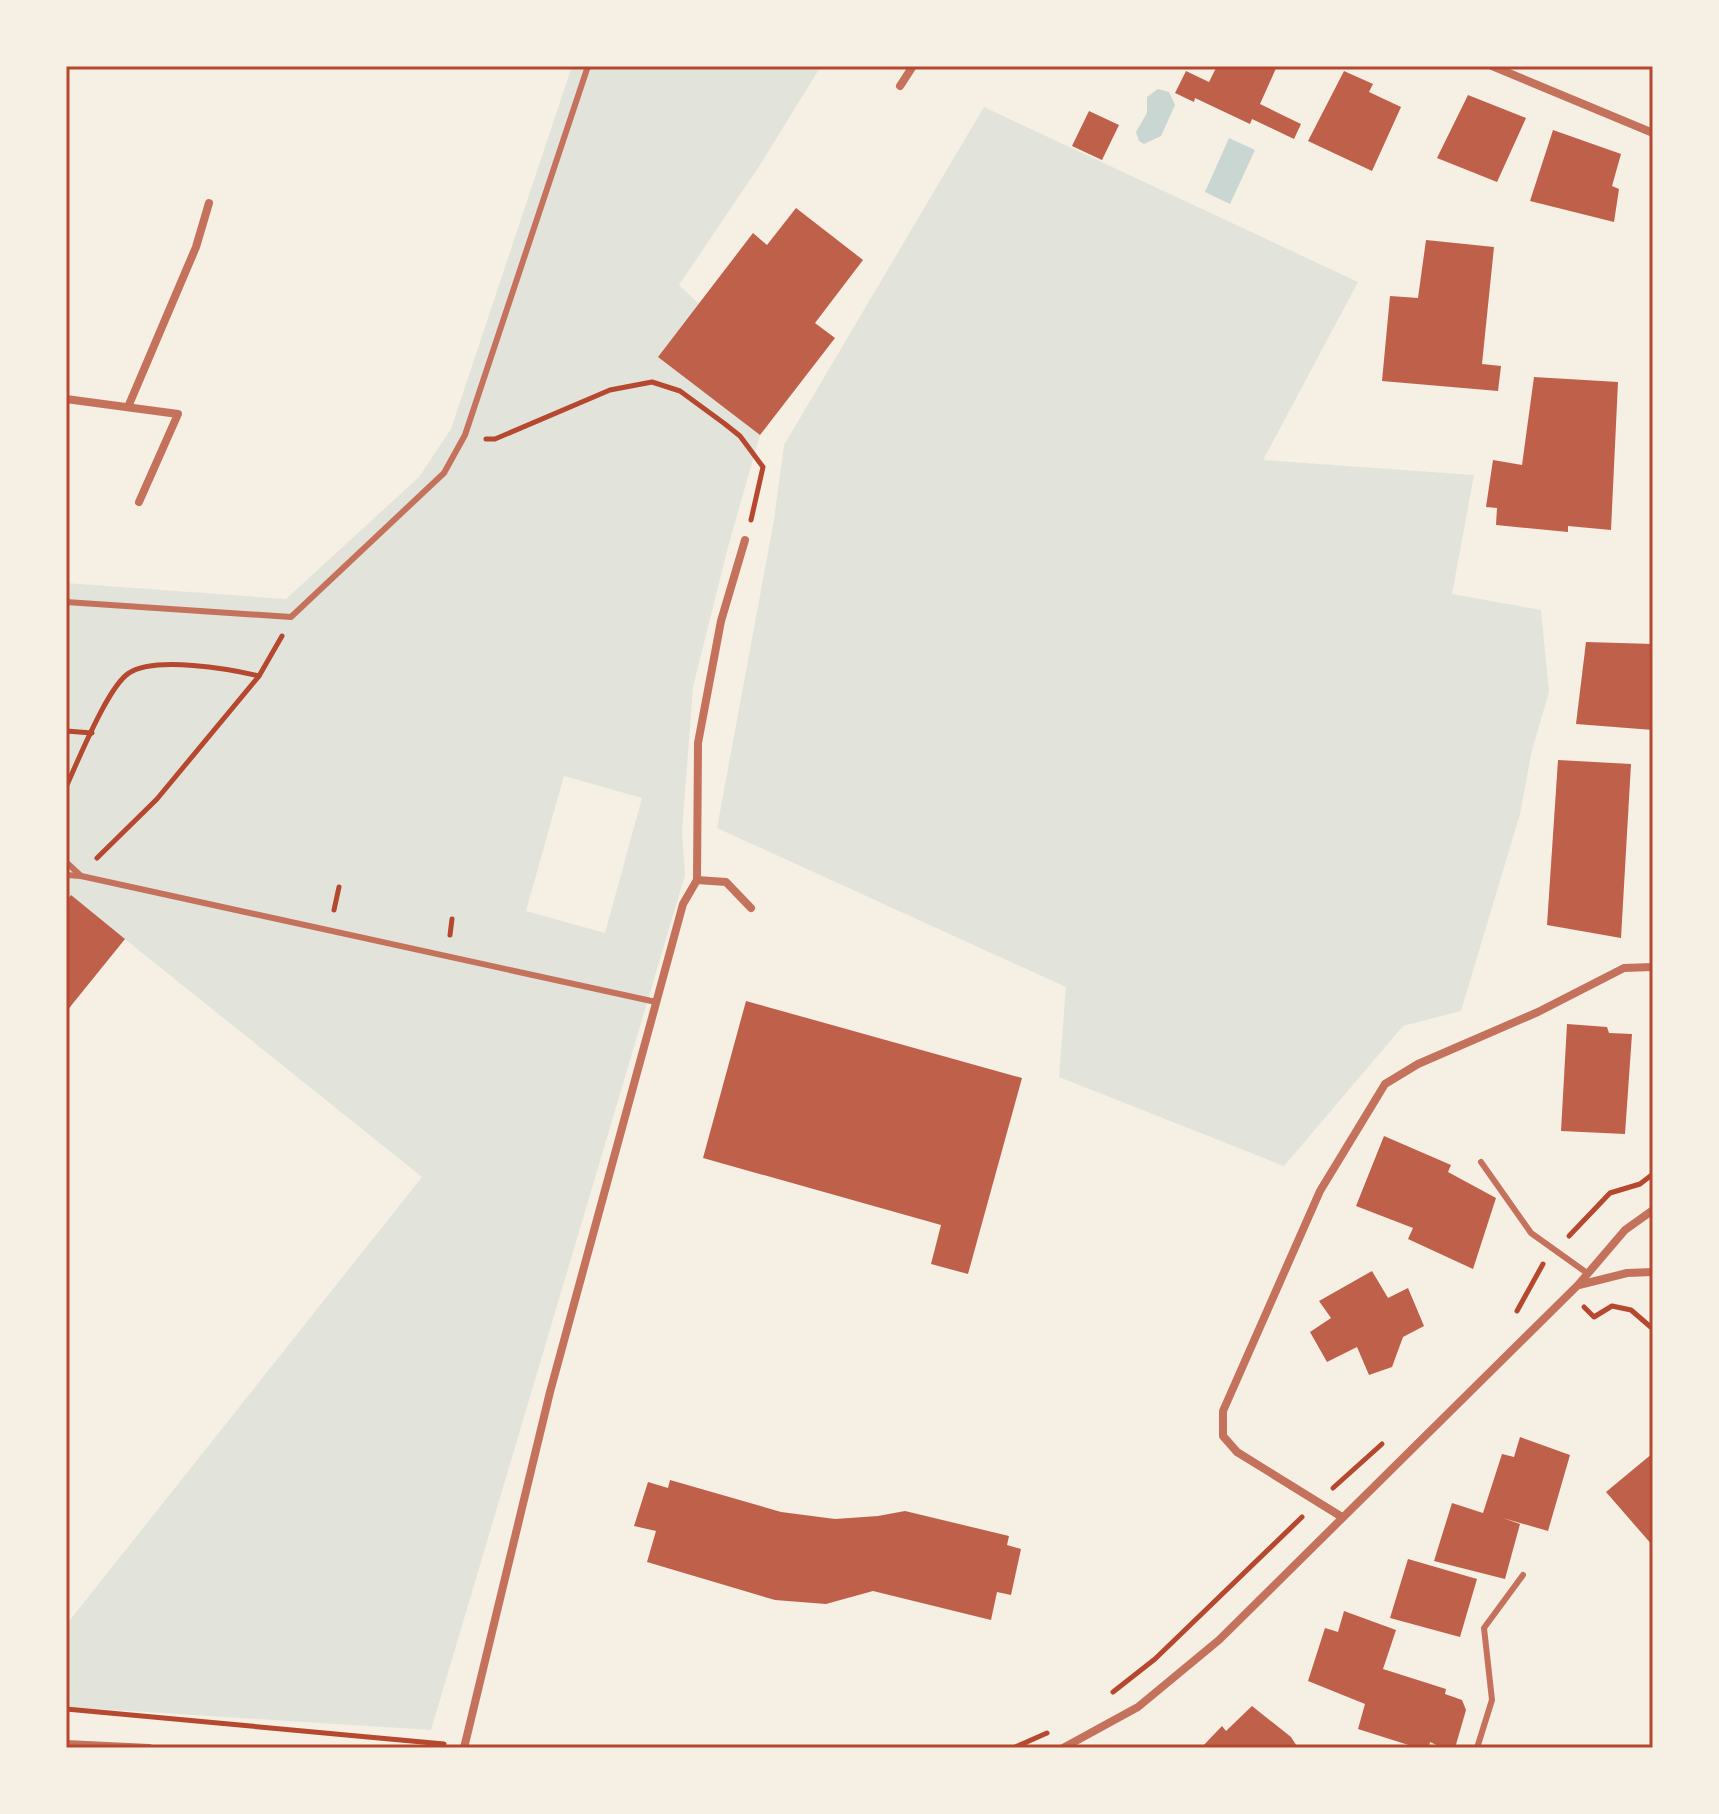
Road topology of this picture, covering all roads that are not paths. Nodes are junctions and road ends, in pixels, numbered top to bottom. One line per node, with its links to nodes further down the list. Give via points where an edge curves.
1 (588, 66): 11 (lane, via 465,435 444,473 291,617)
2 (913, 66): 4 (street)
3 (1492, 66): 5 (street)
4 (900, 86)
5 (1653, 133)
6 (209, 203): 8 (street, via 196,247)
7 (66, 399): 8 (street)
8 (128, 407): 9 (street, via 178,414)
9 (139, 502)
10 (745, 540): 15 (street, via 721,621 698,743)
11 (66, 602)
12 (66, 862): 14 (lane)
13 (66, 875): 14 (lane)
14 (81, 876): 18 (lane)
15 (697, 880): 16 (street, via 726,882); 18 (street, via 683,904)
16 (751, 908)
17 (1653, 967): 24 (street, via 1624,968 1385,1084 1320,1191 1223,1411 1223,1436 1237,1452)
18 (656, 1002): 27 (street, via 550,1392)
19 (1481, 1162): 22 (lane, via 1531,1233)
20 (1653, 1210): 22 (street, via 1625,1230)
21 (1653, 1272): 23 (street)
22 (1587, 1273): 23 (street)
23 (1578, 1285): 24 (street)
24 (1342, 1517): 29 (street, via 1219,1640 1138,1707)
25 (1523, 1575): 30 (lane, via 1484,1628 1492,1700)
26 (66, 1744): 28 (street)
27 (464, 1747)
28 (149, 1748)
29 (1063, 1748)
30 (1477, 1748)

